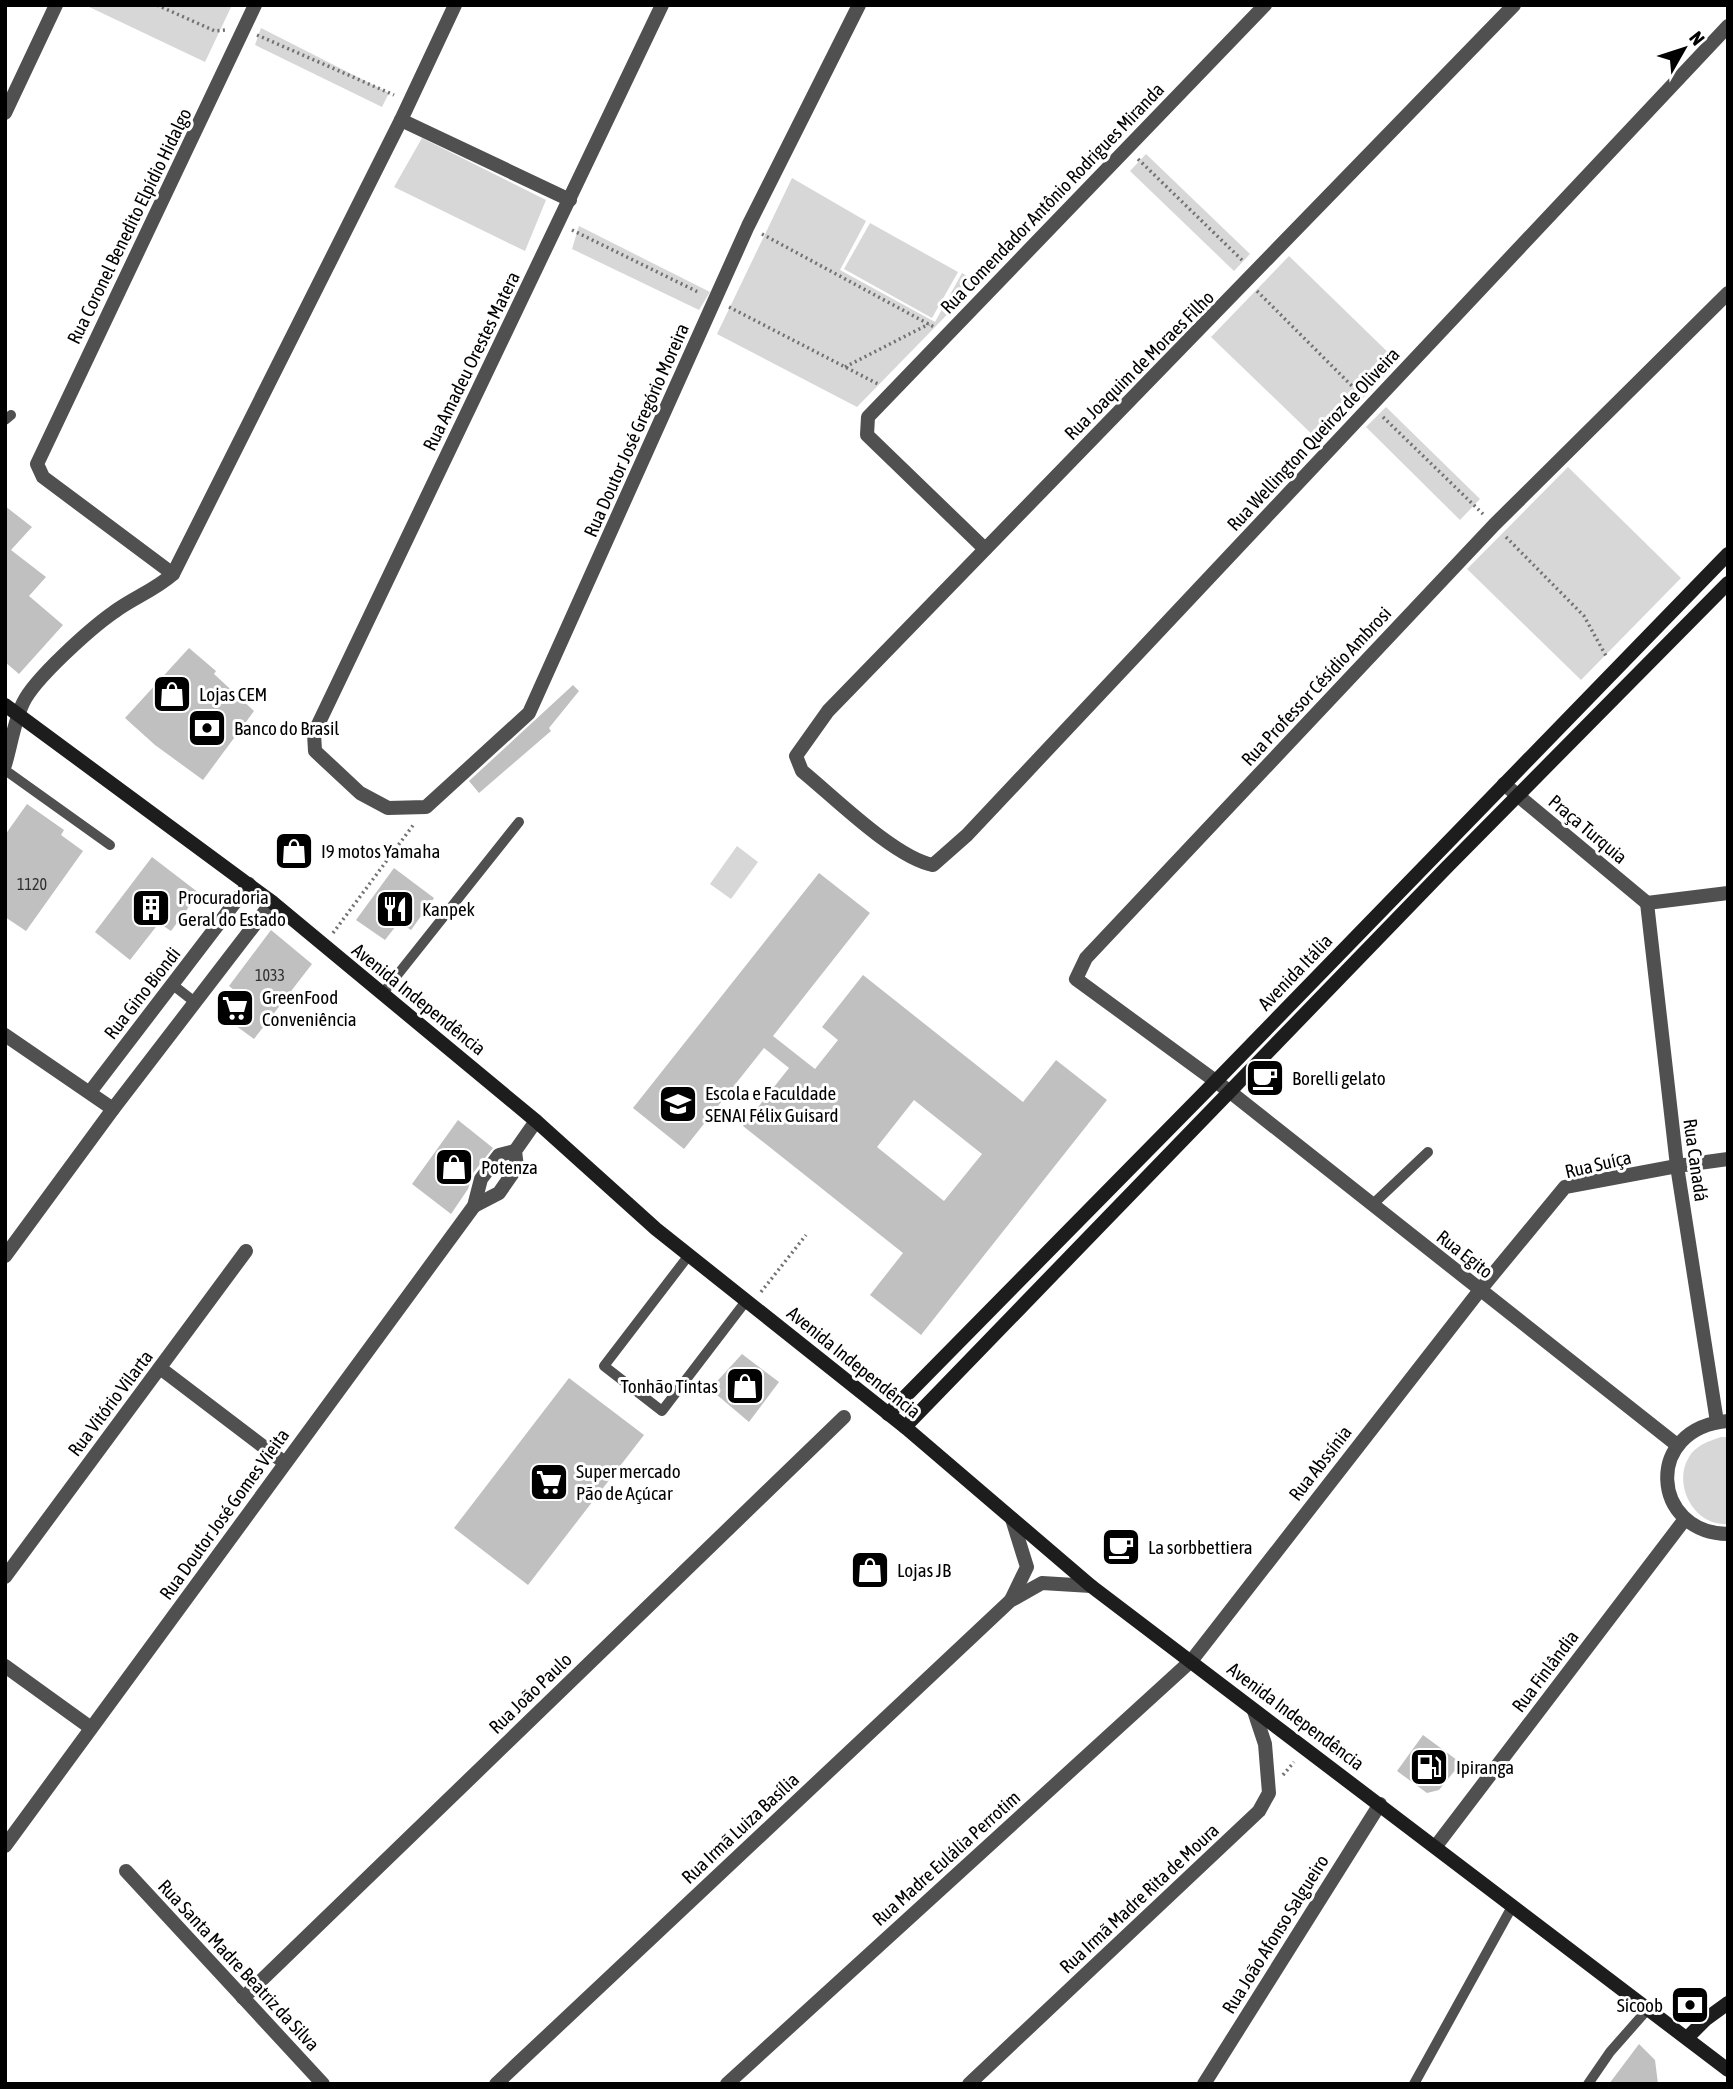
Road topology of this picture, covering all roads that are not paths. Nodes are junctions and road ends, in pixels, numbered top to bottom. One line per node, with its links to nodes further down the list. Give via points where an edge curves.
1 (56, 5): 9 (street)
2 (256, 5): 15 (street, Rua Coronel Benedito Elpídio Hidalgo, via 37,464 43,477)
3 (455, 5): 10 (street)
4 (662, 5): 11 (street, Rua Amadeu Orestes Matera)
5 (859, 5): 23 (street, Rua Doutor José Gregório Moreira, via 748,226 529,713 426,807)
6 (1265, 5): 13 (street, Rua Comendador Antônio Rodrigues Miranda, via 867,417 867,435)
7 (1514, 5): 13 (street, Rua Joaquim de Moraes Filho)
8 (1728, 26): 19 (street, Rua Wellington Queiroz de Oliveira, via 967,835 933,864 919,862 891,844 802,771)
9 (5, 113)
10 (401, 120): 11 (street); 15 (street)
11 (570, 200): 23 (street, Rua Amadeu Orestes Matera, via 314,733 314,751 360,793)
12 (1728, 293): 34 (street, Rua Professor Césídio Ambrosi, via 1494,525 1086,958 1076,979)
13 (985, 549): 19 (street, Rua Joaquim de Moraes Filho, via 828,711)
14 (1728, 554): 21 (main road, Avenida Itália)
15 (173, 574): 18 (street, via 111,614 58,661 30,691)
16 (1728, 583): 22 (main road, Avenida Itália)
17 (5, 705): 18 (main road, Avenida Independência)
18 (19, 715): 20 (street); 26 (main road, Avenida Independência)
19 (796, 756)
20 (5, 768): 25 (lane)
21 (1504, 784): 22 (street, Praça Turquia); 34 (main road, Avenida Itália)
22 (1518, 795): 29 (street, Praça Turquia); 35 (main road, Avenida Itália)
23 (388, 808)
24 (519, 822): 31 (lane)
25 (110, 845)
26 (249, 884): 28 (main road, Avenida Independência); 30 (street, Rua Gino Biondi)
27 (1728, 893): 29 (street)
28 (272, 902): 31 (main road, Avenida Independência); 32 (street)
29 (1647, 903): 42 (street, Rua Canadá)
30 (173, 985): 32 (lane); 36 (street, Rua Gino Biondi)
31 (383, 993): 38 (main road, Avenida Independência)
32 (196, 1003): 37 (street)
33 (5, 1035): 36 (street)
34 (1215, 1082): 35 (street, Rua Professor Césídio Ambrosi); 51 (main road, Avenida Itália)
35 (1229, 1091): 43 (street, Rua Egito); 54 (main road, Avenida Itália)
36 (90, 1092): 37 (street)
37 (113, 1109): 47 (street)
38 (536, 1121): 39 (street); 46 (main road, Avenida Independência)
39 (515, 1151): 44 (street, via 499,1155 493,1163 481,1180); 44 (street, via 517,1167 499,1193)
40 (1428, 1152): 43 (lane)
41 (1728, 1159): 42 (street, Rua Suíça)
42 (1677, 1166): 48 (street, Rua Suíça, via 1565,1187); 53 (street, Rua Canadá)
43 (1372, 1205): 48 (street, Rua Egito)
44 (474, 1206): 56 (street, Rua Doutor José Gomes Vieita)
45 (246, 1251): 50 (street, Rua Vitório Vilarta)
46 (690, 1255): 49 (main road, Avenida Independência); 49 (lane, via 604,1366 662,1411)
47 (5, 1256)
48 (1480, 1290): 55 (street, Rua Egito); 63 (street, Rua Abssínia)
49 (749, 1303): 51 (main road, Avenida Independência)
50 (160, 1368): 56 (street); 60 (street, Rua Vitório Vilarta)
51 (888, 1414): 54 (main road, Avenida Independência)
52 (844, 1417): 72 (street, Rua João Paulo)
53 (1722, 1421): 55 (street, via 1694,1429)
54 (905, 1427): 57 (main road, Avenida Independência)
55 (1677, 1445): 58 (street, via 1670,1458 1667,1485)
56 (285, 1463): 66 (street, Rua Doutor José Gomes Vieita)
57 (1012, 1519): 61 (main road, Avenida Independência); 62 (street, Rua Irmã Luiza Basília, via 1027,1567)
58 (1685, 1519): 59 (street, via 1702,1530); 69 (street, Rua Finlândia)
59 (1728, 1535)
60 (5, 1577)
61 (1091, 1586): 62 (street, Rua Irmã Luiza Basília, via 1042,1583); 63 (main road, Avenida Independência)
62 (1010, 1601): 78 (street, Rua Irmã Luiza Basília)
63 (1192, 1660): 65 (main road, Avenida Independência); 79 (street, Rua Madre Eulália Perrotim)
64 (5, 1665): 66 (street)
65 (1254, 1712): 67 (main road, Avenida Independência); 80 (street, Rua Irmã Madre Rita de Moura, via 1265,1744 1269,1793 1259,1811)
66 (91, 1728): 68 (street, Rua Doutor José Gomes Vieita)
67 (1380, 1804): 69 (main road, Avenida Independência); 81 (street, Rua João Afonso Salgueiro)
68 (5, 1846)
69 (1436, 1846): 71 (main road, Avenida Independência)
70 (126, 1871): 72 (street, Rua Santa Madre Beatriz da Silva)
71 (1513, 1905): 74 (main road, Avenida Independência); 82 (lane)
72 (243, 1998): 77 (street, Rua Santa Madre Beatriz da Silva)
73 (1728, 2003): 75 (main road)
74 (1647, 2010): 75 (main road, Avenida Independência); 83 (lane)
75 (1687, 2039): 76 (main road, Avenida Independência)
76 (1728, 2070)
77 (323, 2084)
78 (496, 2084)
79 (727, 2084)
80 (968, 2084)
81 (1204, 2084)
82 (1414, 2084)
83 (1588, 2084)

